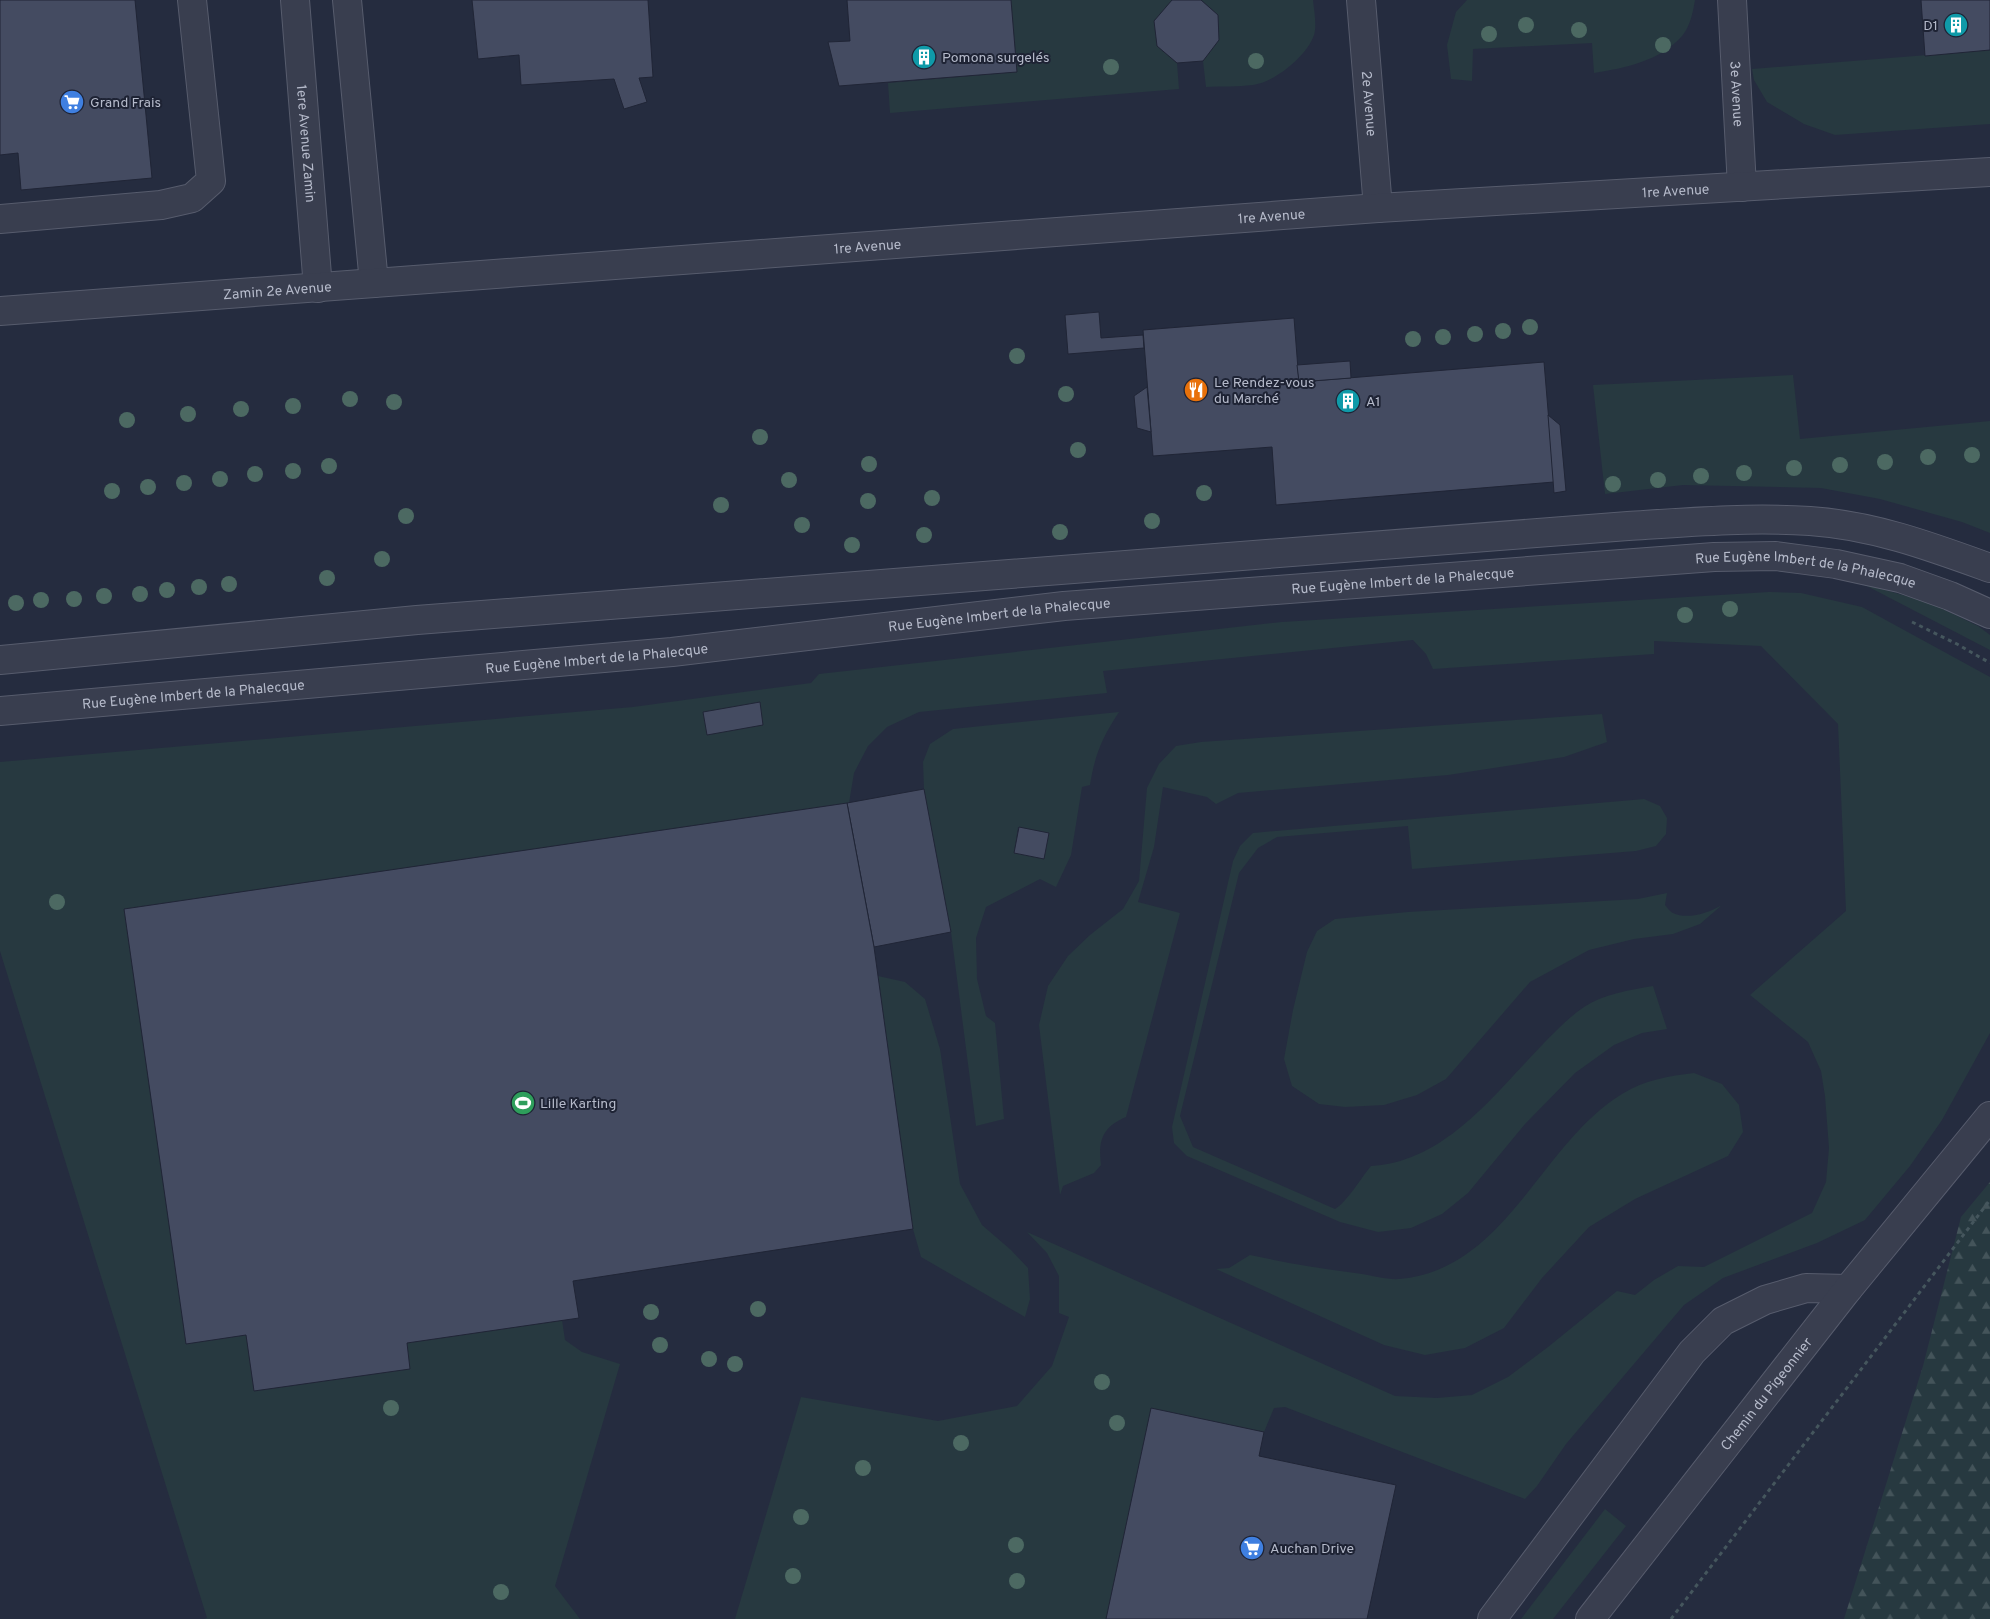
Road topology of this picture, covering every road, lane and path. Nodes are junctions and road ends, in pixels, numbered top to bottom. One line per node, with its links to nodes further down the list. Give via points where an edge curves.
1 (192, 0): 9 (street, via 211,181 192,198 161,205)
2 (295, 0): 12 (street, 1ere Avenue Zamin)
3 (347, 0): 11 (street)
4 (1361, 0): 8 (street, 2e Avenue)
5 (1732, 0): 7 (street, 3e Avenue)
6 (1990, 172): 7 (street, 1re Avenue)
7 (1742, 187): 8 (street, 1re Avenue)
8 (1378, 208): 10 (street, 1re Avenue)
9 (0, 219)
10 (552, 270): 11 (street, Zamin 2e Avenue)
11 (374, 283): 12 (street, Zamin 2e Avenue)
12 (318, 288): 13 (street, Zamin 2e Avenue)
13 (0, 311)
14 (1990, 568): 16 (street, via 1911,540 1858,528 1812,521 1747,519 417,620)
15 (1990, 614): 17 (street, Rue Eugène Imbert de la Phalecque, via 1900,578 1836,564 1776,556 1714,557 1064,606 672,652)
16 (0, 660)
17 (0, 711)
18 (1990, 1100): 20 (street, Chemin du Pigeonnier)
19 (1990, 1116): 20 (street, Chemin du Pigeonnier)
20 (1945, 1169): 22 (street, Chemin du Pigeonnier)
21 (1990, 1200): 25 (path)
22 (1848, 1289): 23 (street, via 1806,1288 1765,1300 1722,1321 1692,1352); 24 (street, Chemin du Pigeonnier)
23 (1492, 1619)
24 (1590, 1619)
25 (1671, 1619)

